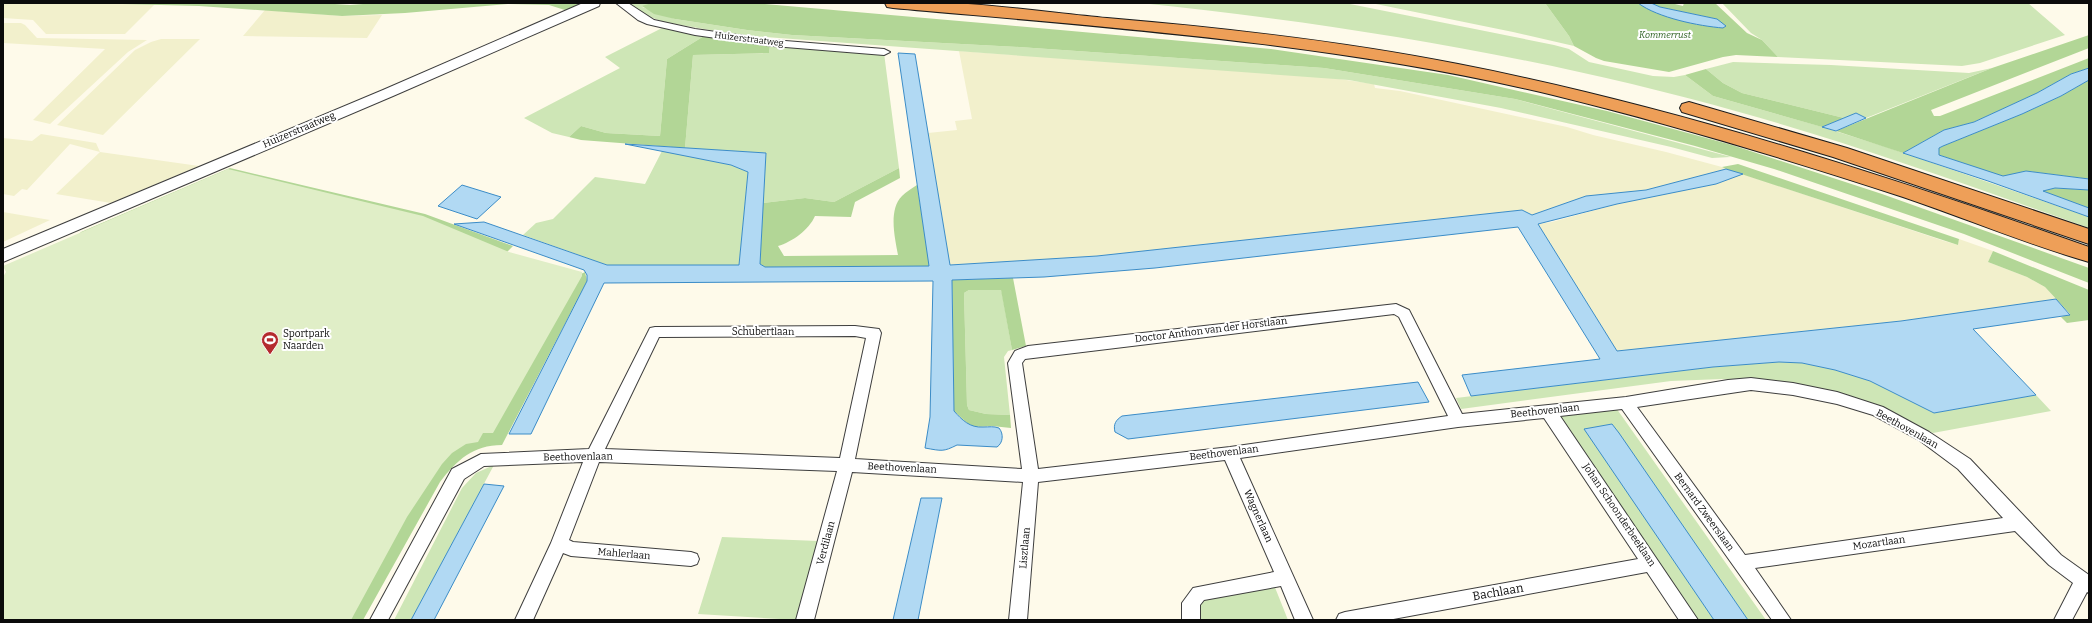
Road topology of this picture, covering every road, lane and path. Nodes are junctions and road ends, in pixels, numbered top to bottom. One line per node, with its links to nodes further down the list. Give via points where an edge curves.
1 (594, 3): 8 (street, Huizerstraatweg)
2 (621, 3): 5 (street, Huizerstraatweg, via 651,22 695,32 773,43)
3 (893, 3): 7 (highway, via 1198,30 1288,41 1385,55 1546,87 1672,118 1839,168)
4 (1047, 3): 6 (highway, via 1207,18 1356,37 1550,74 1756,126 1917,177)
5 (884, 52)
6 (2089, 238)
7 (2089, 255)
8 (3, 256)
9 (1626, 403): 10 (street, Beethovenlaan); 16 (street, Beethovenlaan, via 1751,384 1837,398 1878,411 1936,444 1964,464); 19 (street, Bernard Zweerslaan)
10 (1548, 411): 11 (street, Beethovenlaan); 20 (street, Johan Schoonderbeeklaan)
11 (1458, 421): 12 (street, Beethovenlaan); 15 (street, Doctor Anthon van der Horstlaan, via 1404,314 1396,309 1028,352 1020,355 1015,363)
12 (1230, 453): 15 (street, Beethovenlaan); 21 (street, Wagnerlaan)
13 (594, 455): 14 (street, Beethovenlaan); 14 (street, Schubertlaan, via 655,332 874,333); 17 (street); 23 (street, Beethovenlaan, via 481,460 458,474)
14 (846, 465): 15 (street, Beethovenlaan); 25 (street, Verdilaan)
15 (1031, 476): 26 (street, Lisztlaan)
16 (2018, 523): 19 (street, Mozartlaan); 22 (street, Beethovenlaan, via 2055,560)
17 (559, 543): 18 (street, Mahlerlaan, via 571,549); 24 (street)
18 (692, 559)
19 (1740, 563): 31 (street, Bernard Zweerslaan)
20 (1652, 564): 29 (street, Bachlaan); 30 (street, Johan Schoonderbeeklaan)
21 (1285, 578): 27 (street, via 1199,593 1191,603); 28 (street, Wagnerlaan)
22 (2086, 584): 32 (street)
23 (379, 620)
24 (524, 620)
25 (806, 620)
26 (1018, 620)
27 (1191, 620)
28 (1304, 620)
29 (1344, 620)
30 (1689, 620)
31 (1782, 620)
32 (2064, 620)

